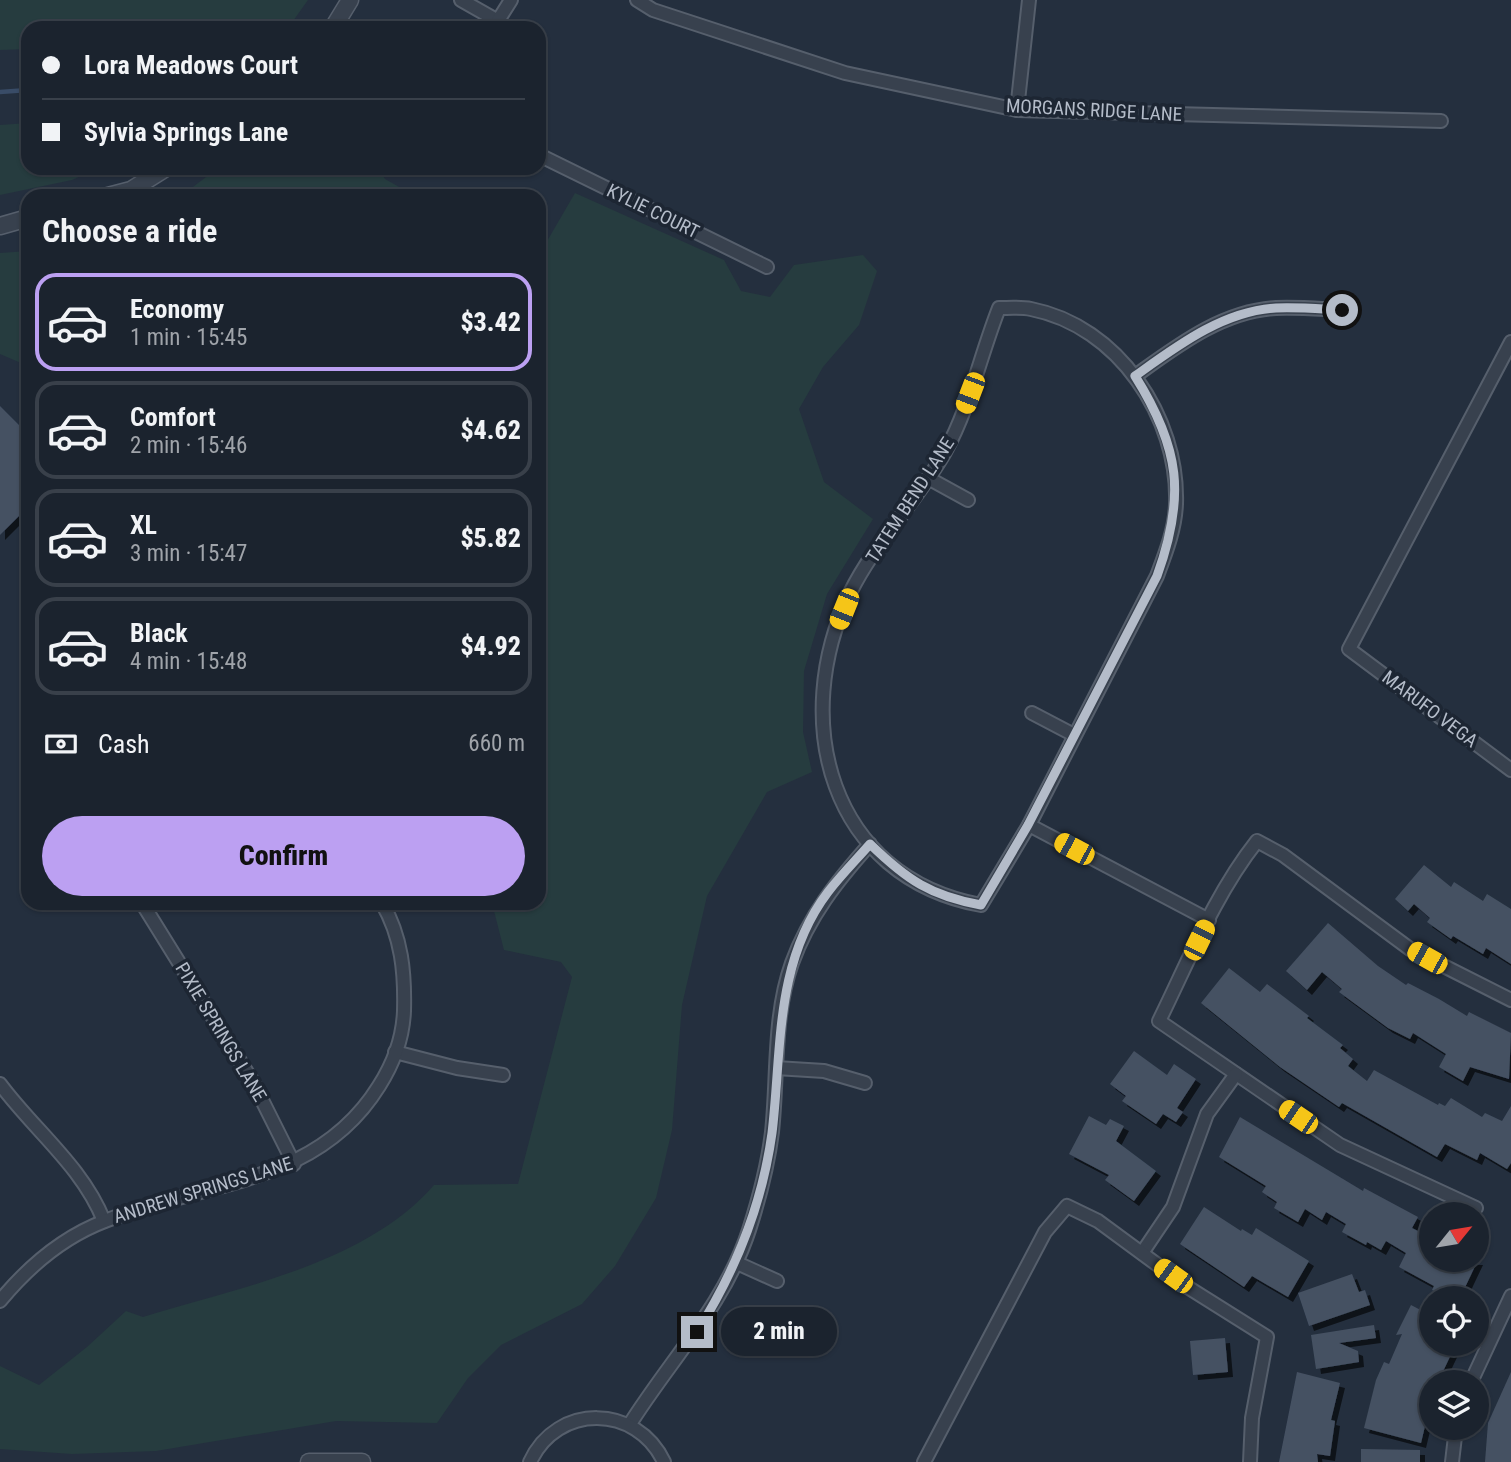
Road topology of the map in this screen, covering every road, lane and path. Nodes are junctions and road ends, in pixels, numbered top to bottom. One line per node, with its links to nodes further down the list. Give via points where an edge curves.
1 (350, 0): 6 (street)
2 (461, 0): 7 (street)
3 (511, 0): 8 (street)
4 (637, 0): 9 (street, MORGANS RIDGE LANE, via 653,10 845,73)
5 (1029, 0): 9 (street)
6 (337, 21)
7 (492, 21)
8 (498, 21)
9 (1017, 110): 10 (street, MORGANS RIDGE LANE)
10 (1441, 121)
11 (546, 158): 16 (street, KYLIE COURT)
12 (155, 175): 13 (street)
13 (133, 189)
14 (21, 220): 15 (street)
15 (0, 226)
16 (766, 267)
17 (1342, 310): 19 (street, via 1274,308 1229,319 1195,334)
18 (1511, 342): 24 (street, MARUFO VEGA, via 1349,649)
19 (1135, 376): 20 (street, TATEM BEND LANE, via 1081,328 1029,308 999,308 964,409); 23 (street, via 1172,453 1176,504 1172,536 1157,576)
20 (928, 478): 21 (street); 26 (street, TATEM BEND LANE, via 851,591 825,664 821,702 830,770 842,801)
21 (968, 500)
22 (1032, 713): 23 (street)
23 (1074, 734): 25 (street)
24 (1511, 770)
25 (1028, 825): 26 (street, TATEM BEND LANE, via 981,905 947,899 915,883); 29 (street)
26 (870, 844): 32 (street, via 826,894 806,929 791,965)
27 (146, 910): 37 (street, PIXIE SPRINGS LANE, via 253,1082)
28 (385, 910): 31 (street, ANDREW SPRINGS LANE, via 400,946 404,981)
29 (1209, 920): 30 (street, via 1257,841 1410,948); 34 (street, via 1159,1021)
30 (1511, 1000)
31 (396, 1052): 33 (street, via 446,1066); 37 (street, ANDREW SPRINGS LANE, via 368,1104 346,1128)
32 (776, 1068): 35 (street, via 824,1071); 41 (street, via 772,1133 762,1184)
33 (503, 1074)
34 (1236, 1074): 38 (street, via 1340,1145); 40 (street, via 1207,1114 1173,1207)
35 (865, 1083)
36 (0, 1084): 39 (street, via 81,1176)
37 (293, 1164): 39 (street, ANDREW SPRINGS LANE)
38 (1463, 1202)
39 (104, 1221): 44 (street, ANDREW SPRINGS LANE, via 47,1254)
40 (1142, 1253): 52 (street, via 1098,1220 1067,1206 1045,1232); 53 (street, via 1267,1337 1252,1418)
41 (737, 1263): 42 (street); 46 (street, via 697,1332)
42 (777, 1281)
43 (1511, 1296): 45 (street)
44 (0, 1301)
45 (1477, 1370)
46 (630, 1424): 50 (street, via 589,1417 570,1422 550,1434); 51 (street, via 651,1439)
47 (1455, 1440): 54 (street)
48 (309, 1462): 49 (street)
49 (362, 1462)
50 (530, 1462)
51 (664, 1462)
52 (924, 1462)
53 (1250, 1462)
54 (1452, 1462)

